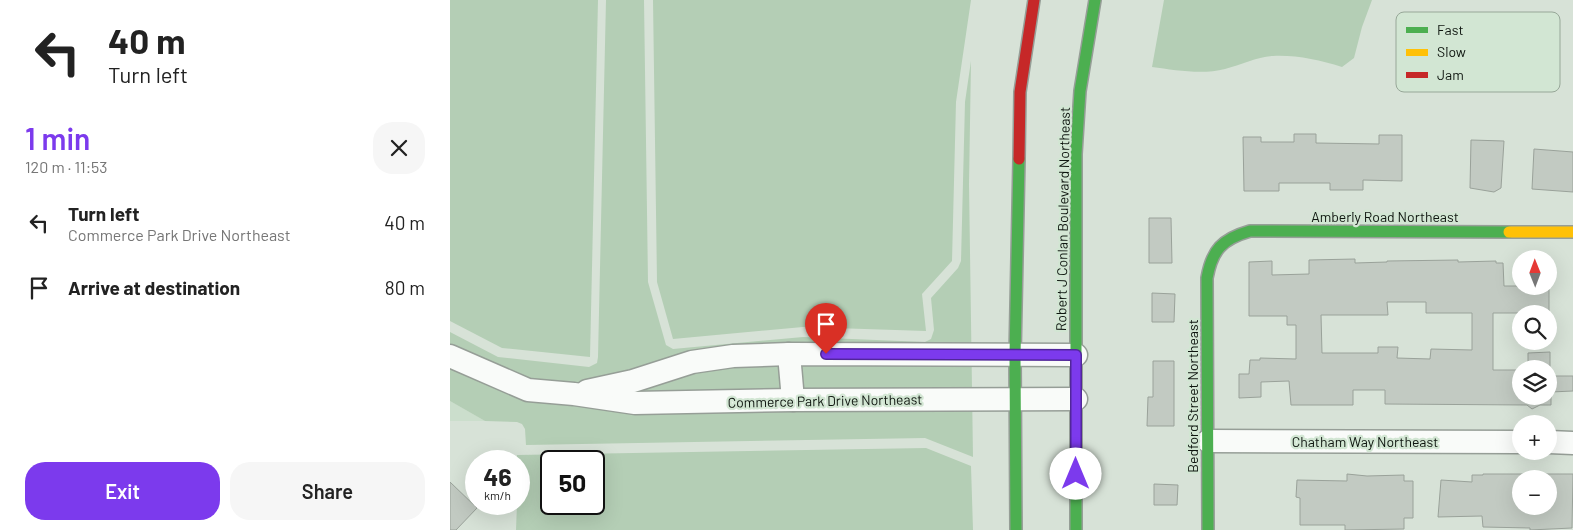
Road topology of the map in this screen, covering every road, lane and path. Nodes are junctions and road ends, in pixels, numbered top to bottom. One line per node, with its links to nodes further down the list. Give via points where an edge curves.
1 (1034, 0): 8 (main road, via 1020,92)
2 (1095, 0): 6 (main road, Robert J Conlan Boulevard Northeast, via 1080,91 1076,154)
3 (1573, 232): 4 (main road, Amberly Road Northeast, via 1250,231 1226,241 1216,249)
4 (1210, 262): 13 (main road, Bedford Street Northeast, via 1207,278)
5 (789, 354): 8 (street, Commerce Park Drive Northeast); 9 (street, Commerce Park Drive Northeast, via 733,356 692,362 633,381); 11 (street)
6 (1076, 355): 8 (street, Commerce Park Drive Northeast); 10 (main road, Robert J Conlan Boulevard Northeast)
7 (450, 356): 9 (street, Commerce Park Drive Northeast, via 528,390)
8 (1015, 356): 12 (main road)
9 (574, 394): 11 (street, Commerce Park Drive Northeast, via 635,404)
10 (1076, 399): 12 (street, Commerce Park Drive Northeast); 18 (main road, Robert J Conlan Boulevard Northeast)
11 (793, 400): 12 (street, Commerce Park Drive Northeast)
12 (1015, 400): 17 (main road)
13 (1208, 441): 14 (street, Chatham Way Northeast); 19 (main road, Bedford Street Northeast)
14 (1512, 442)
15 (1557, 442): 16 (street)
16 (1573, 443)
17 (1016, 530)
18 (1076, 530)
19 (1208, 530)

